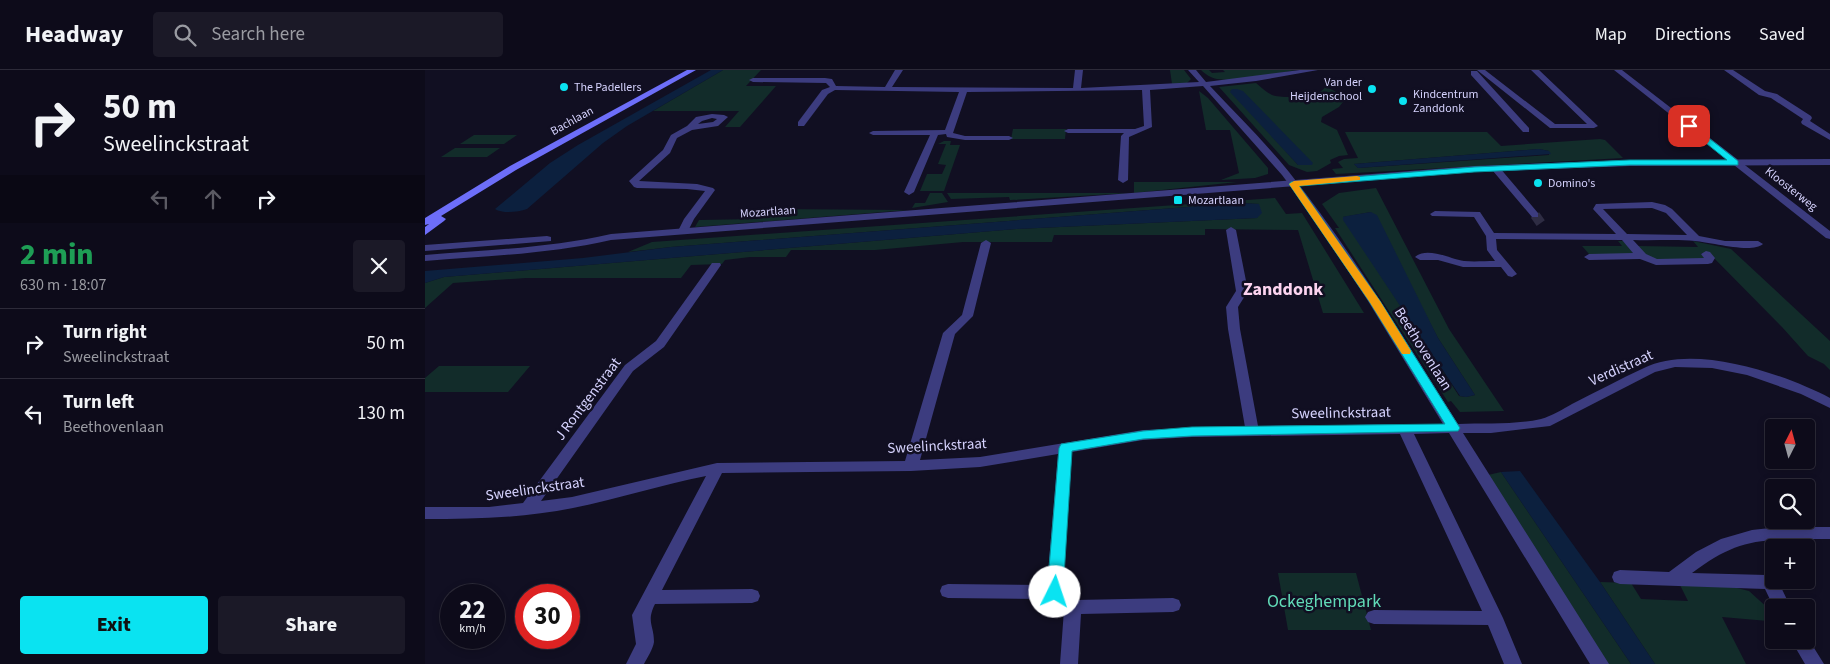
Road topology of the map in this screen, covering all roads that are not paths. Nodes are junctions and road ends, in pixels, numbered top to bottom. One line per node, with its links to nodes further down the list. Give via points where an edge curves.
1 (692, 70): 35 (main road, Bachlaan, via 513,168)
2 (899, 70): 13 (street)
3 (1079, 70): 15 (street)
4 (1192, 70): 11 (street, Beethovenlaan)
5 (1313, 70): 11 (street)
6 (1535, 70): 19 (street, via 1594,126)
7 (1618, 70): 30 (street, Kloosterweg)
8 (1728, 70): 28 (street, via 1761,93 1774,96 1807,118 1805,122)
9 (1478, 73): 19 (street, via 1491,78); 20 (street)
10 (753, 80): 12 (street, via 825,80)
11 (1205, 84): 16 (street); 33 (street, Beethovenlaan)
12 (834, 88): 13 (street); 17 (street, via 825,92)
13 (887, 89): 14 (street)
14 (964, 89): 15 (street); 24 (street)
15 (1077, 89): 16 (street)
16 (1146, 89): 23 (street, via 1148,127)
17 (801, 124)
18 (1543, 126): 19 (street)
19 (1553, 126)
20 (1527, 127)
21 (690, 128): 41 (street, via 674,137 667,151 634,181 637,185 710,190)
22 (1068, 131): 23 (street)
23 (1138, 131): 32 (street, via 1125,136)
24 (947, 132): 26 (street); 27 (street, via 965,138)
25 (873, 133): 26 (street)
26 (935, 133): 34 (street)
27 (1009, 138)
28 (1830, 138)
29 (1830, 162): 30 (street, Mozartlaan)
30 (1735, 163): 31 (street, Mozartlaan, via 1630,163); 45 (street, Kloosterweg)
31 (1496, 169): 33 (street, Mozartlaan); 37 (street)
32 (1123, 180)
33 (1294, 184): 41 (street, Mozartlaan); 61 (street, Beethovenlaan, via 1374,301)
34 (909, 192)
35 (465, 198): 38 (main road, Bachlaan); 42 (main road, Bachlaan)
36 (1435, 214): 44 (street, via 1477,214)
37 (1535, 215)
38 (425, 222)
39 (1543, 225): 43 (street)
40 (1231, 230): 63 (street, via 1242,291 1232,307 1234,329)
41 (683, 231): 46 (street, Mozartlaan)
42 (425, 232)
43 (1553, 235): 44 (street); 47 (street)
44 (1491, 236): 57 (street, via 1492,250)
45 (1830, 236)
46 (611, 237): 51 (street, Mozartlaan); 56 (street, Mozartlaan, via 533,249)
47 (1623, 237): 48 (street); 48 (street, via 1598,209 1599,206 1662,207); 53 (street)
48 (1696, 238): 50 (street, via 1725,244)
49 (986, 243): 65 (street, via 967,316 949,333)
50 (1758, 244)
51 (425, 248)
52 (1706, 254): 53 (street, via 1710,258 1708,262 1656,262)
53 (1642, 256): 55 (street)
54 (1420, 257): 57 (street, via 1438,257 1463,264)
55 (1589, 257)
56 (425, 258)
57 (1502, 264): 59 (street)
58 (716, 265): 67 (street, J Rontgenstraat, via 660,344 629,368)
59 (1513, 274)
60 (1830, 404): 61 (street, Verdistraat, via 1750,371 1712,364 1675,363 1651,370 1545,423)
61 (1454, 428): 62 (street, Sweelinckstraat); 87 (street, Beethovenlaan)
62 (1405, 429): 63 (street, Sweelinckstraat); 82 (street)
63 (1252, 430): 64 (street, Sweelinckstraat, via 1143,435)
64 (1065, 448): 65 (street, Sweelinckstraat, via 980,462); 76 (street)
65 (911, 466): 66 (street, Sweelinckstraat)
66 (717, 468): 67 (street, Sweelinckstraat, via 572,503); 78 (street)
67 (527, 509): 68 (street, Sweelinckstraat, via 489,513)
68 (425, 513)
69 (1805, 533): 70 (street); 71 (street); 73 (street, via 1735,539 1700,557)
70 (1830, 534)
71 (1801, 539)
72 (1620, 577): 73 (street)
73 (1672, 579): 74 (street)
74 (1765, 580)
75 (948, 591): 76 (street)
76 (1055, 592): 80 (street)
77 (752, 596): 78 (street)
78 (650, 597): 84 (street, via 641,614 645,644)
79 (1173, 605): 80 (street)
80 (1073, 607): 85 (street)
81 (1374, 617): 82 (street)
82 (1495, 618): 86 (street)
83 (1806, 649): 88 (street)
84 (635, 664)
85 (1069, 664)
86 (1513, 664)
87 (1600, 664)
88 (1815, 664)

